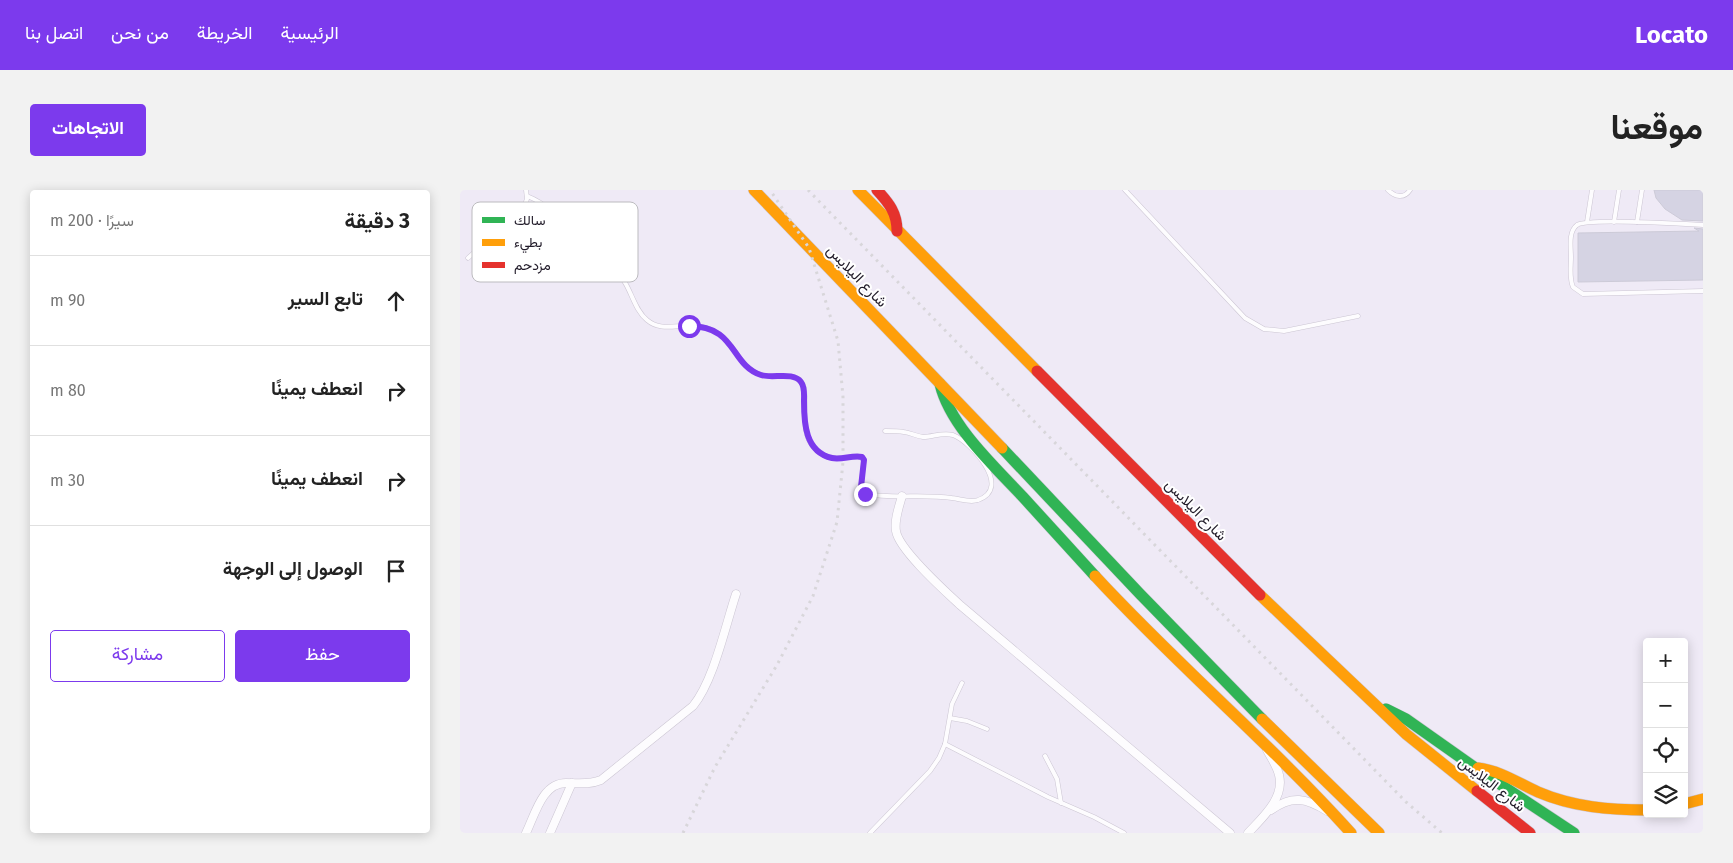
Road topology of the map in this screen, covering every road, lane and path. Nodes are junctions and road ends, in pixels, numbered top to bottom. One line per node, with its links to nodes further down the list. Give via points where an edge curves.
1 (526, 190): 11 (lane)
2 (754, 190): 24 (main road, شارع اليلايس)
3 (858, 190): 18 (main road, شارع اليلايس)
4 (877, 190): 18 (main road, via 895,212)
5 (1125, 190): 23 (lane, via 1245,318 1258,326 1284,331)
6 (1388, 190): 7 (lane, via 1401,196)
7 (1410, 190)
8 (1592, 190): 14 (lane)
9 (1619, 190): 15 (lane)
10 (1642, 190): 16 (lane)
11 (527, 196): 12 (lane); 13 (lane)
12 (526, 202)
13 (538, 202)
14 (1587, 222): 15 (lane); 22 (lane, via 1573,229 1571,238 1571,282 1578,291 1589,294)
15 (1614, 222): 16 (lane)
16 (1637, 222): 17 (lane)
17 (1703, 225)
18 (897, 231): 29 (main road, شارع اليلايس, via 1238,574)
19 (472, 255): 20 (lane)
20 (468, 258)
21 (625, 282): 26 (lane, via 641,314 650,323 661,327 710,329 727,340 756,373 770,377 792,376 799,380 804,387 806,429 814,446 829,457 862,457 861,487 865,494)
22 (1703, 291)
23 (1358, 316)
24 (940, 384): 32 (main road, via 946,404 1008,480 1162,646); 50 (main road, شارع اليلايس, via 1126,579)
25 (885, 431): 26 (lane, via 954,436 968,446 992,477 990,490 977,501)
26 (902, 496): 47 (street, via 896,526 898,536 936,583)
27 (736, 594): 36 (street, via 709,677 693,706 606,777 590,783)
28 (962, 683): 30 (lane, via 954,697)
29 (1372, 702): 35 (main road, via 1406,719); 51 (main road, شارع اليلايس, via 1438,760)
30 (950, 718): 31 (lane); 33 (lane)
31 (987, 730)
32 (1263, 742): 41 (street, via 1280,779 1277,797); 42 (main road)
33 (945, 744): 38 (lane); 45 (lane, via 930,771)
34 (1045, 756): 38 (lane, via 1056,779)
35 (1474, 767): 40 (main road, via 1493,770 1536,792 1580,805); 52 (main road)
36 (572, 783): 43 (street, via 556,785 547,791); 44 (street)
37 (1703, 799): 39 (main road)
38 (1061, 803): 46 (lane)
39 (1688, 803)
40 (1643, 810)
41 (1267, 812): 42 (street, via 1284,802 1302,800); 48 (street)
42 (1337, 817): 49 (main road)
43 (526, 833)
44 (550, 833)
45 (870, 833)
46 (1124, 833)
47 (1230, 833)
48 (1248, 833)
49 (1351, 833)
50 (1379, 833)
51 (1530, 833)
52 (1574, 833)

